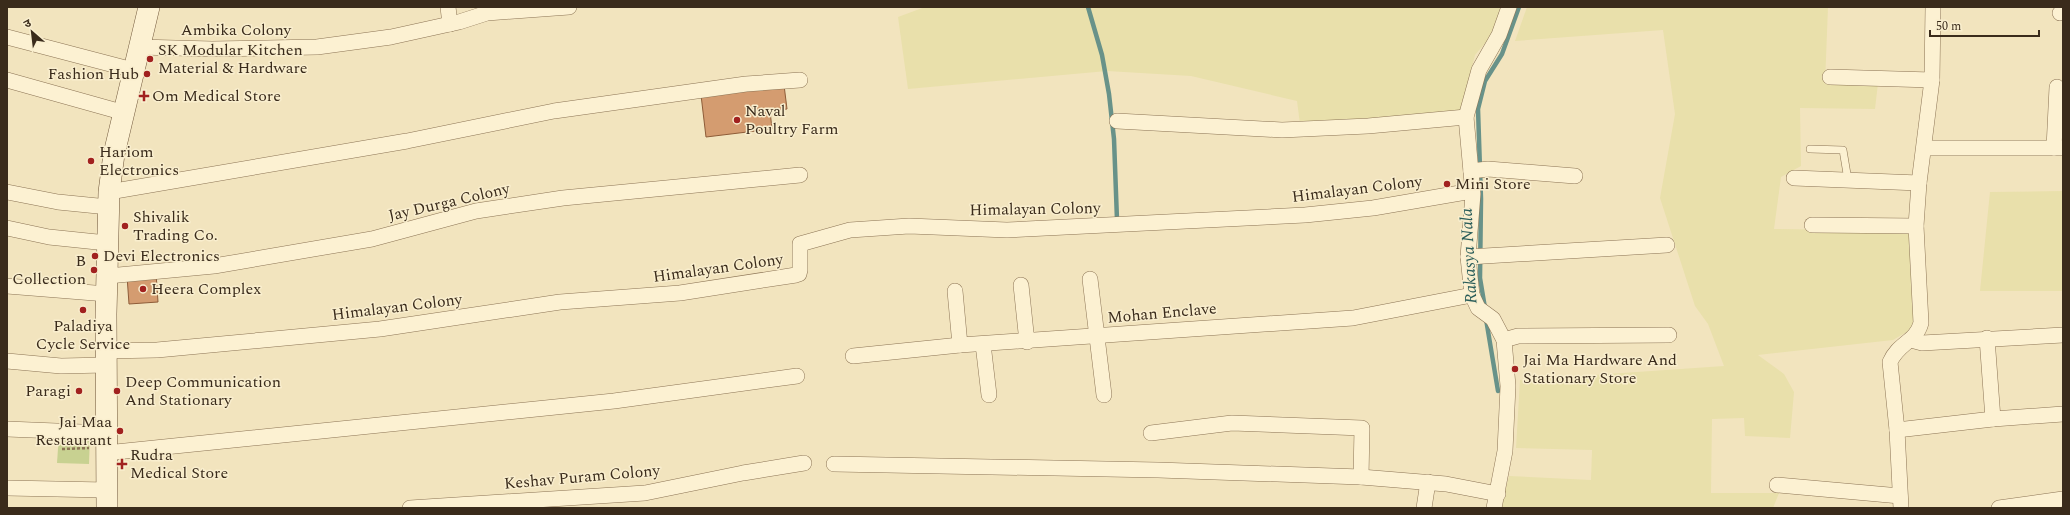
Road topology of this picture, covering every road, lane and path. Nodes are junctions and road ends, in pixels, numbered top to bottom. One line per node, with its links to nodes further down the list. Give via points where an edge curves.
1 (149, 7): 9 (main road)
2 (448, 7): 7 (street)
3 (569, 7): 6 (street, Ambika Colony)
4 (1509, 7): 17 (street, via 1499,35 1479,70)
5 (1933, 7): 14 (street)
6 (521, 9): 7 (street, Ambika Colony, via 487,13)
7 (450, 24): 9 (street, Ambika Colony, via 391,37 317,47 212,49)
8 (7, 37): 10 (street)
9 (139, 46): 10 (main road)
10 (133, 70): 16 (main road)
11 (1830, 77): 14 (street)
12 (7, 80): 16 (street)
13 (800, 80): 30 (street, via 746,84 554,111)
14 (1932, 80): 20 (street)
15 (2057, 87): 21 (street)
16 (125, 113): 30 (main road, via 114,154)
17 (1466, 117): 18 (street, via 1368,126 1282,130); 22 (street)
18 (1117, 121)
19 (1810, 148): 26 (lane, via 1843,150)
20 (1924, 148): 21 (street); 27 (street)
21 (2058, 148)
22 (1478, 170): 24 (street); 28 (street)
23 (800, 174): 38 (street, Jay Durga Colony, via 563,198 476,211 372,239)
24 (1575, 176)
25 (1794, 178): 26 (street)
26 (1848, 180): 27 (street)
27 (1920, 183): 32 (street)
28 (1472, 191): 36 (street); 53 (street, Himalayan Colony, via 1373,208 1304,215 1007,230 909,226 850,230 800,244 800,270 796,275 680,293 560,302 380,329 157,350)
29 (7, 192): 30 (street, via 58,202)
30 (109, 200): 34 (main road)
31 (1812, 225): 32 (street)
32 (1916, 226): 48 (street, via 1921,323 1918,333)
33 (7, 228): 34 (street, via 49,237)
34 (107, 243): 38 (main road)
35 (1667, 245): 36 (street)
36 (1477, 257): 42 (street)
37 (1090, 280): 45 (street)
38 (107, 285): 40 (street, Jay Durga Colony); 53 (main road)
39 (1022, 285): 49 (street)
40 (7, 286)
41 (955, 292): 51 (street)
42 (1475, 302): 45 (street, Mohan Enclave, via 1353,318); 47 (street, via 1493,319)
43 (1669, 335): 47 (street, via 1518,336)
44 (2063, 335): 46 (street)
45 (1097, 337): 49 (street, Mohan Enclave); 57 (street)
46 (1987, 338): 48 (street, via 1922,343); 59 (street)
47 (1504, 340): 73 (street, via 1508,386 1505,451)
48 (1911, 340): 61 (street, via 1894,352 1890,362)
49 (1027, 342): 50 (street, Mohan Enclave)
50 (983, 344): 51 (street, Mohan Enclave); 56 (street)
51 (960, 345): 52 (street, Mohan Enclave)
52 (852, 356)
53 (106, 358): 54 (street, via 61,366); 63 (main road)
54 (7, 361)
55 (797, 376): 63 (street, via 614,401)
56 (989, 395)
57 (1104, 395)
58 (2063, 414): 59 (street)
59 (1993, 419): 61 (street)
60 (7, 429): 63 (street)
61 (1897, 430): 74 (street)
62 (1151, 433): 67 (street, via 1232,423 1362,428)
63 (106, 445): 64 (path); 71 (main road)
64 (62, 449)
65 (804, 463): 75 (street, Keshav Puram Colony, via 645,493)
66 (834, 464): 67 (street)
67 (1361, 477): 68 (street)
68 (1428, 482): 73 (street); 76 (street)
69 (1777, 485): 74 (street)
70 (7, 488): 71 (street)
71 (106, 499)
72 (2063, 499): 77 (street)
73 (1496, 501)
74 (1901, 502)
75 (410, 508)
76 (1424, 508)
77 (1999, 508)

